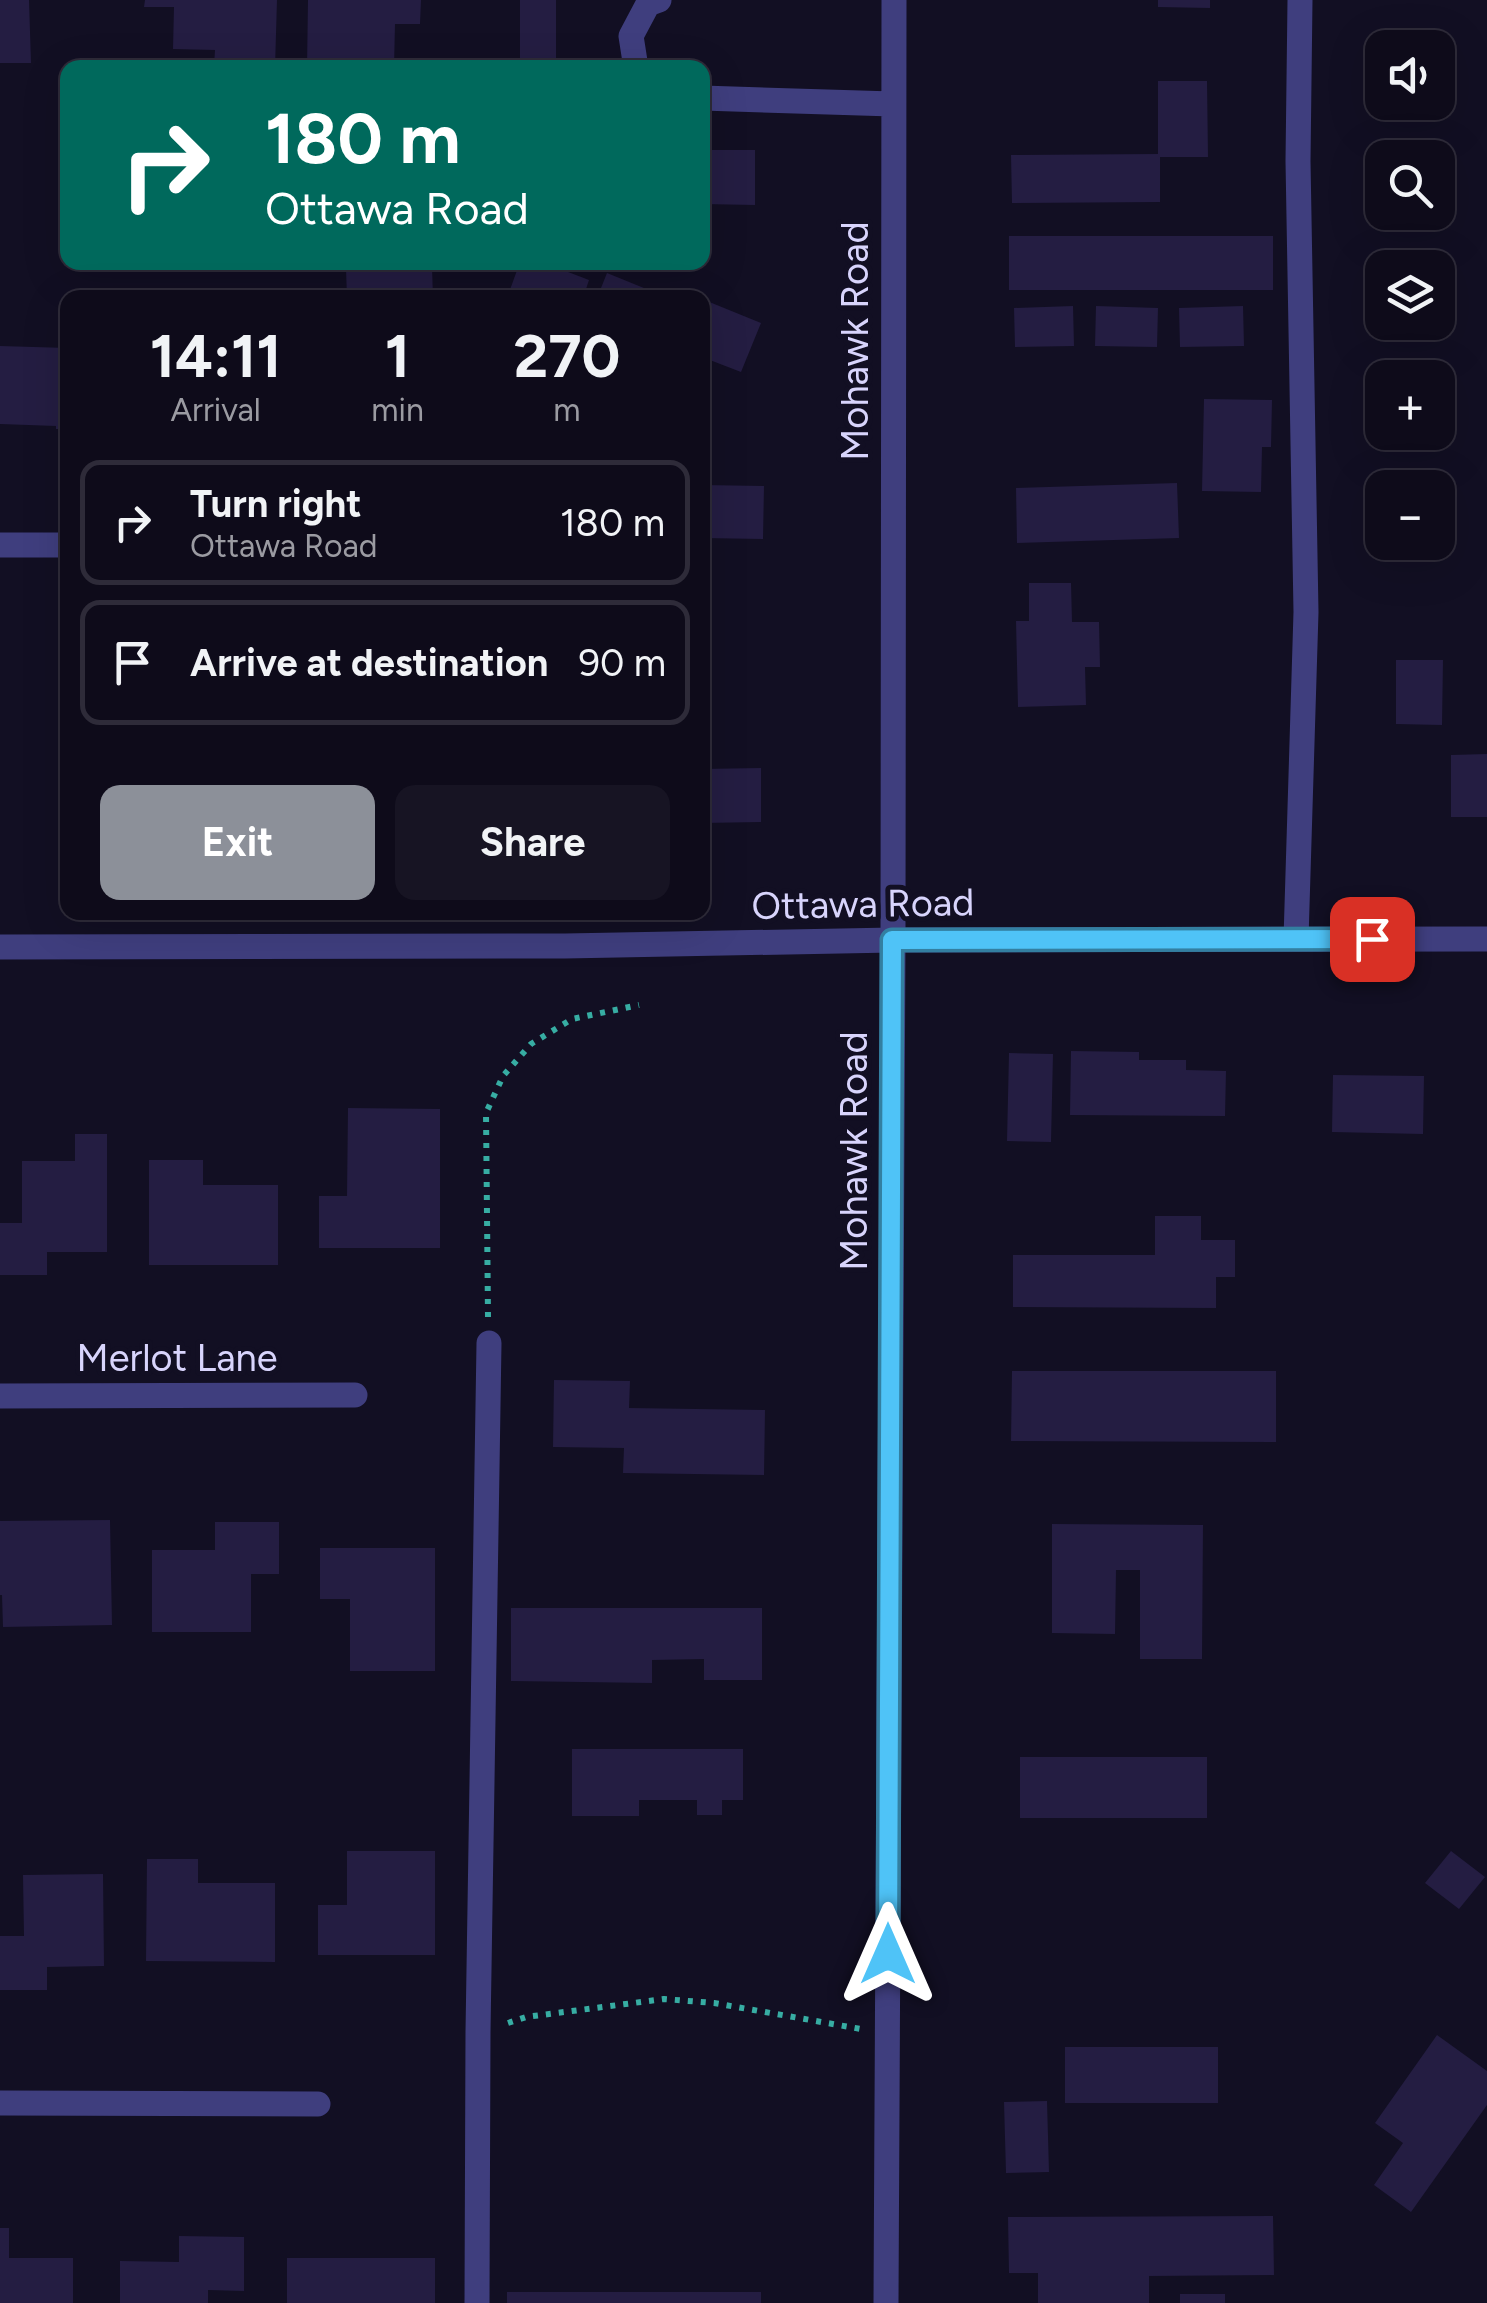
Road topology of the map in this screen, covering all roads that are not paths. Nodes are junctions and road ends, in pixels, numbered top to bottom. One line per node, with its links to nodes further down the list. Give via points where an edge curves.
1 (659, 0): 4 (street, via 648,4 631,36)
2 (894, 0): 6 (street, Mohawk Road)
3 (1300, 0): 11 (street, via 1306,612)
4 (635, 60)
5 (710, 98): 6 (street)
6 (893, 104): 10 (street, Mohawk Road)
7 (0, 545): 8 (street)
8 (60, 545)
9 (1487, 939): 11 (street, Ottawa Road)
10 (892, 940): 11 (street, Ottawa Road); 12 (street, Ottawa Road); 19 (street, Mohawk Road)
11 (1296, 940)
12 (0, 947)
13 (489, 1344): 18 (street)
14 (354, 1395): 15 (street, Merlot Lane)
15 (0, 1396)
16 (0, 2103): 17 (street)
17 (318, 2104)
18 (478, 2303)
19 (886, 2303)

